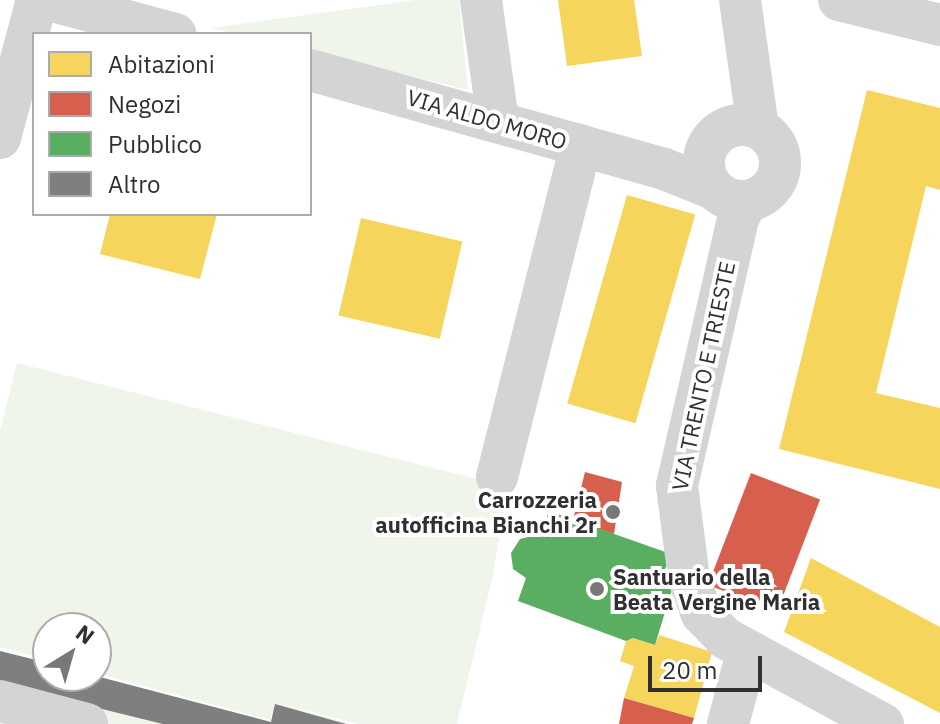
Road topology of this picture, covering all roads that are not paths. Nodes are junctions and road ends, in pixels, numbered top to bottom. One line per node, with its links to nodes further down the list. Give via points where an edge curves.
1 (37, 0): 13 (street)
2 (49, 0): 8 (street)
3 (171, 0): 9 (street)
4 (481, 0): 11 (street)
5 (740, 0): 12 (street, via 751,72)
6 (839, 0): 7 (street)
7 (940, 25)
8 (168, 32)
9 (175, 32)
10 (312, 71): 11 (street, VIA ALDO MORO)
11 (498, 121): 14 (street, VIA ALDO MORO)
12 (749, 126): 15 (street, via 722,130); 15 (street, via 776,146 780,172 767,193)
13 (0, 138)
14 (581, 145): 15 (street, VIA ALDO MORO); 16 (street)
15 (727, 192): 17 (street, VIA TRENTO E TRIESTE, via 676,507 689,579 702,614)
16 (497, 477)
17 (747, 653): 20 (street); 21 (street, VIA TRENTO E TRIESTE)
18 (0, 701): 19 (street)
19 (87, 724)
20 (728, 724)
21 (883, 724)

